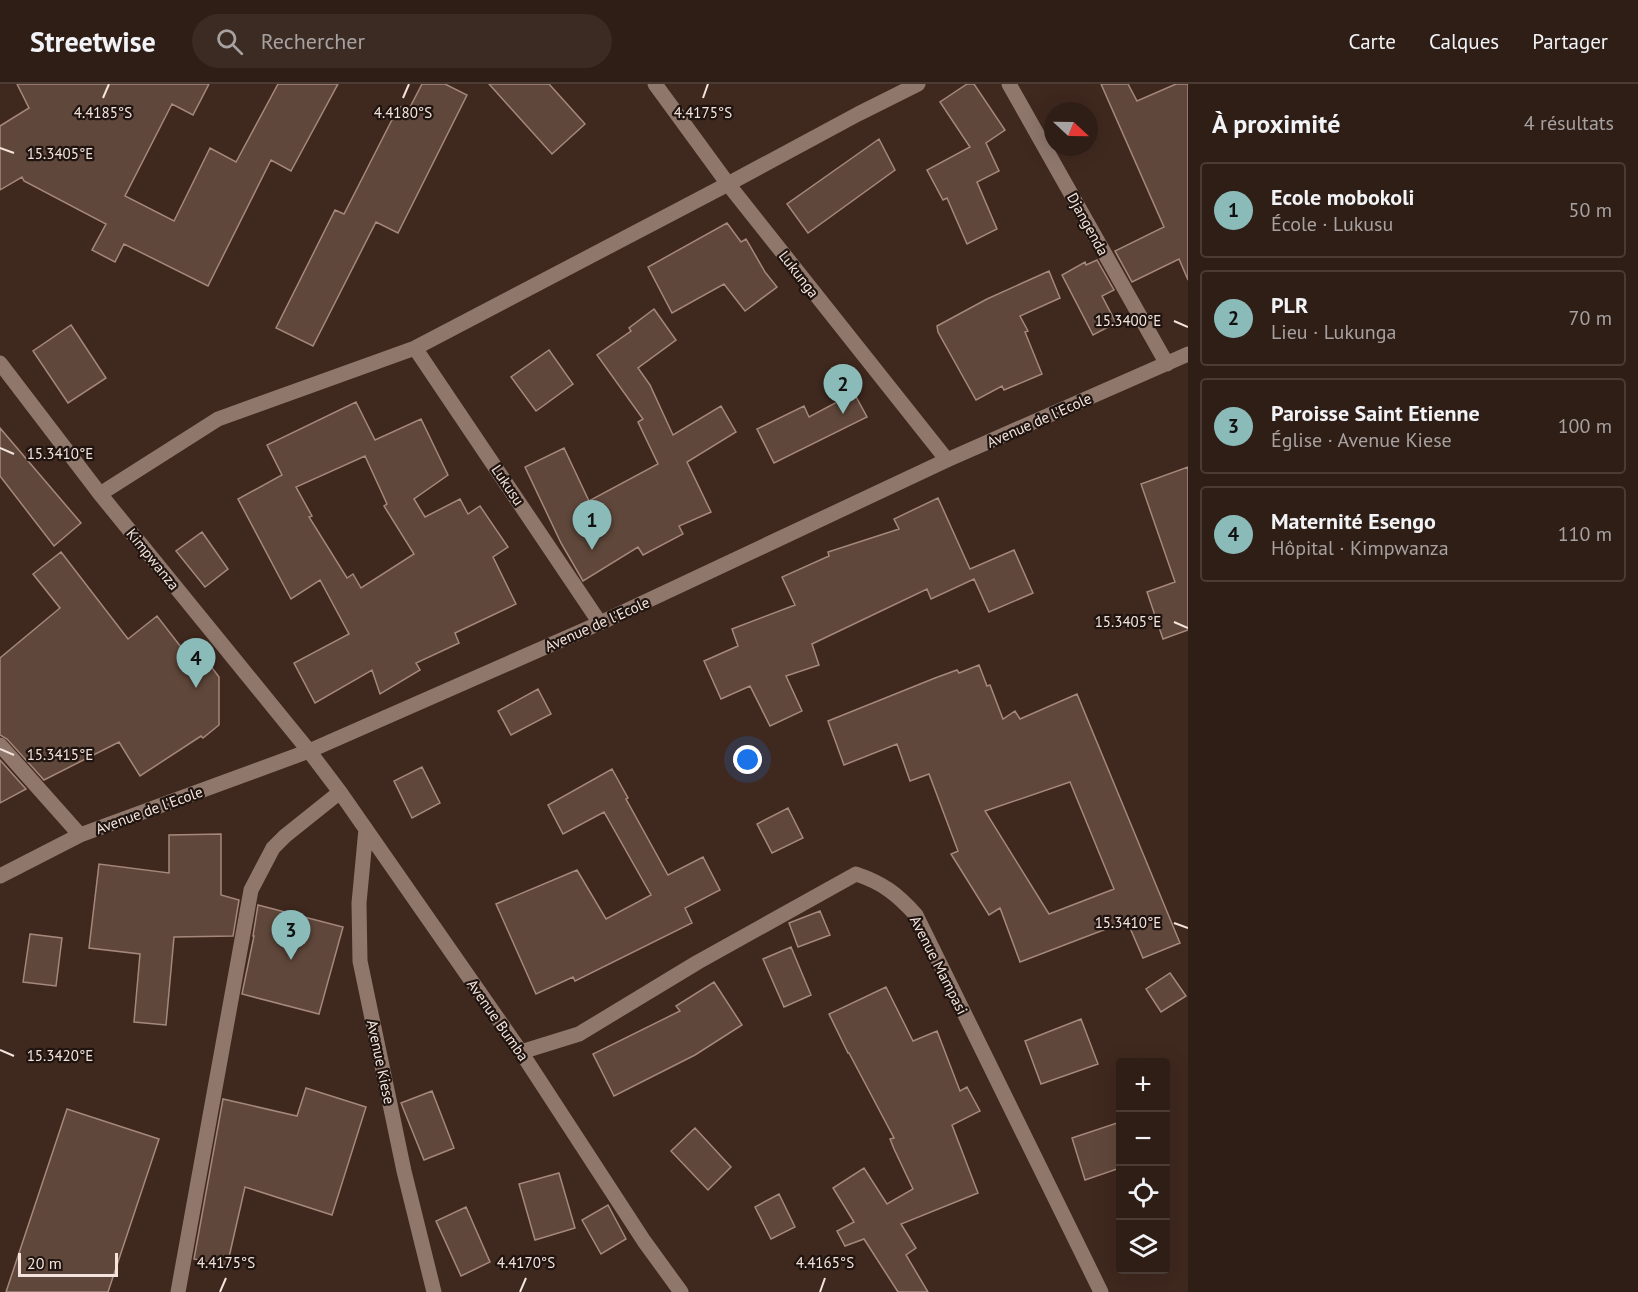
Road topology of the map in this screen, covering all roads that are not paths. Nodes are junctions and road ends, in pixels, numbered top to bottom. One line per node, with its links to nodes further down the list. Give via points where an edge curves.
1 (655, 84): 4 (street, Lukunga)
2 (918, 84): 4 (street)
3 (1009, 84): 8 (street, Djangenda)
4 (728, 184): 5 (street); 9 (street, Lukunga)
5 (415, 348): 10 (street, via 218,419); 11 (street, Lukusu)
6 (1188, 354): 8 (street, Avenue de l'Ecole)
7 (0, 363): 10 (street, Kimpwanza)
8 (1167, 364): 9 (street, Avenue de l'Ecole)
9 (946, 460): 11 (street, Avenue de l'Ecole)
10 (100, 494): 13 (street, Kimpwanza)
11 (600, 623): 13 (street, Avenue de l'Ecole)
12 (0, 745): 16 (street)
13 (309, 751): 14 (street, Avenue Bumba); 16 (street, Avenue de l'Ecole)
14 (340, 792): 15 (street, Avenue Bumba); 19 (street, via 273,848 251,890)
15 (366, 829): 18 (street, Avenue Bumba); 20 (street, Avenue Kiese, via 359,903 360,961)
16 (80, 835): 17 (street, Avenue de l'Ecole)
17 (0, 876)
18 (521, 1052): 21 (street, Avenue Bumba); 22 (street, Avenue Mampasi, via 579,1034 856,874 877,881 900,897 916,915)
19 (178, 1292)
20 (434, 1292)
21 (681, 1292)
22 (1101, 1292)

